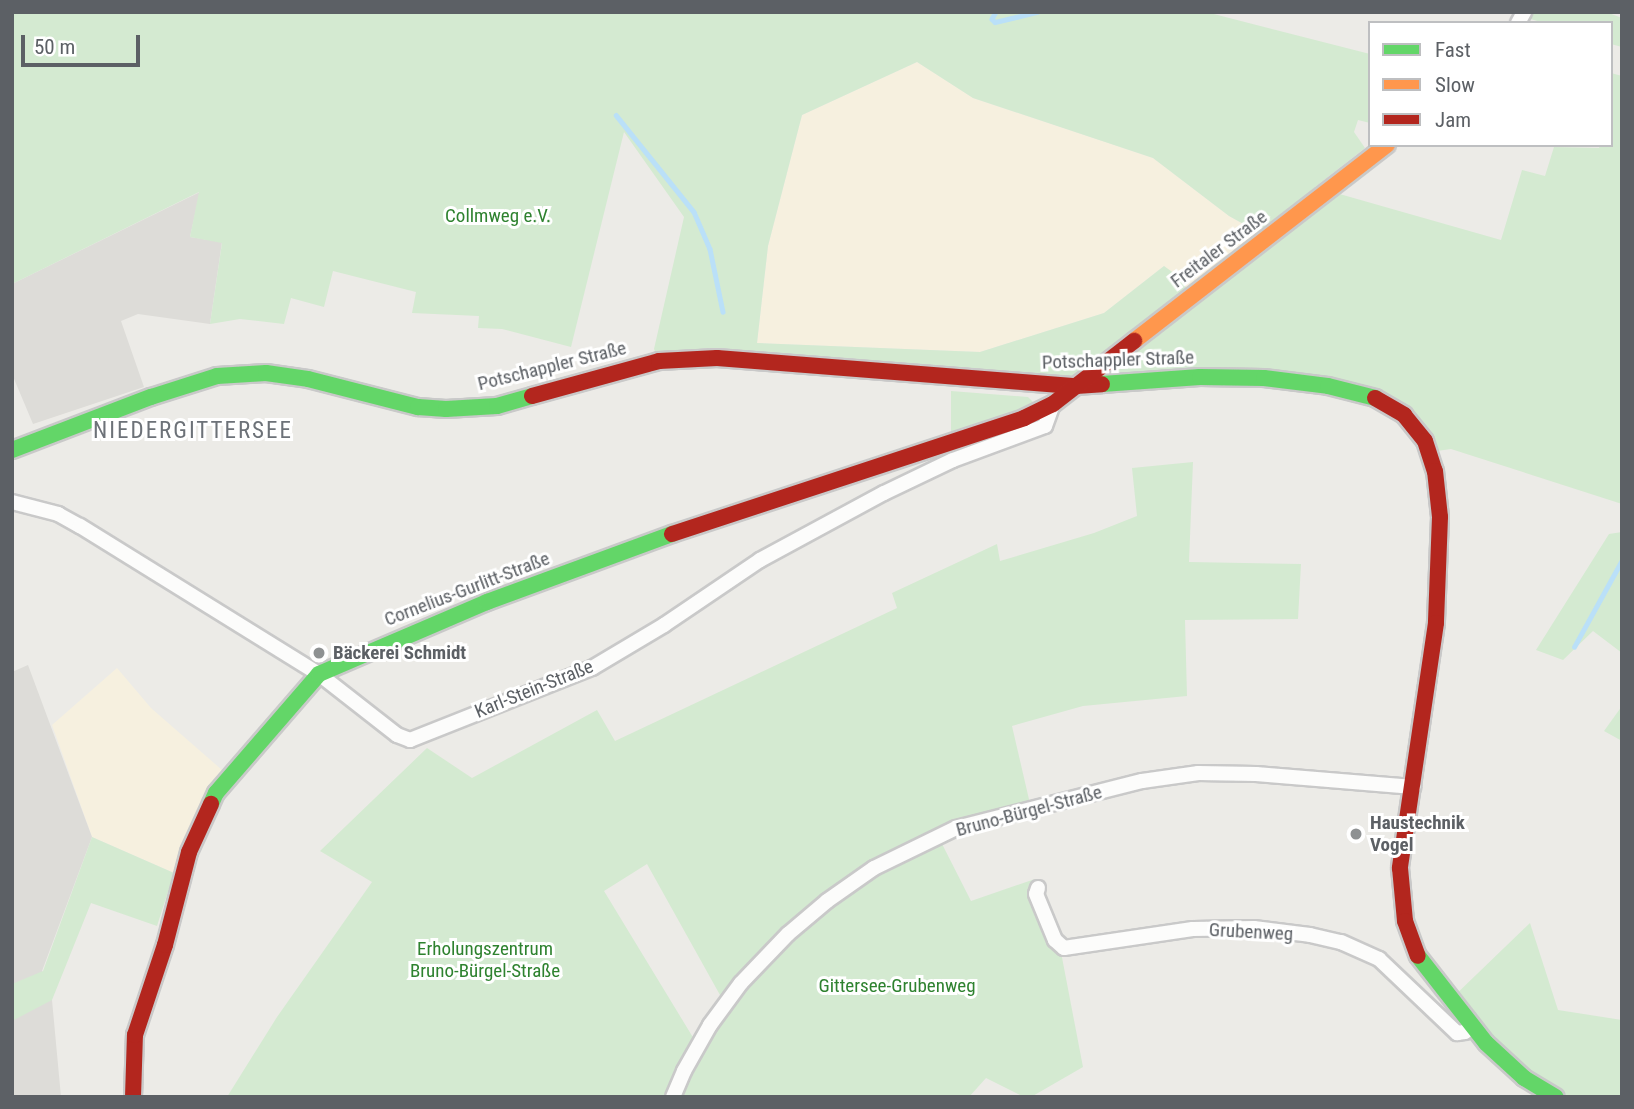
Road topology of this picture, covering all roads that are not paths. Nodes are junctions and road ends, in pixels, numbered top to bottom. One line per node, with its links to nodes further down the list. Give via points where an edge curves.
1 (1384, 147): 2 (street, Freitaler Straße)
2 (1076, 386): 3 (street, Cornelius-Gurlitt-Straße); 4 (street, Potschappler Straße, via 717,358 659,361 497,405 446,409 418,407 308,379 242,374 217,376 151,397); 7 (street, Potschappler Straße, via 1200,377 1289,380 1377,399 1413,424 1425,441 1435,471 1441,544 1436,623)
3 (1053, 404): 6 (street, Cornelius-Gurlitt-Straße, via 1011,423 638,546 486,602); 6 (street, Karl-Stein-Straße, via 1045,426 953,460 884,493 760,560 592,668 459,719 425,737 410,740 397,736)
4 (12, 450)
5 (12, 502): 6 (street, Karl-Stein-Straße, via 58,514 80,526)
6 (319, 674): 11 (street, Cornelius-Gurlitt-Straße, via 216,793 189,852 135,1035)
7 (1413, 787): 9 (street, Potschappler Straße, via 1400,868 1405,921 1421,962); 10 (street, Bruno-Bürgel-Straße, via 1198,773 1142,781 956,828 874,868 788,934 710,1024)
8 (1038, 888): 9 (street, Grubenweg, via 1036,894 1055,940 1064,948 1205,929 1310,935 1341,942 1379,959 1457,1033)
9 (1471, 1026): 12 (street, Potschappler Straße, via 1504,1062)
10 (674, 1096)
11 (132, 1097)
12 (1556, 1097)

